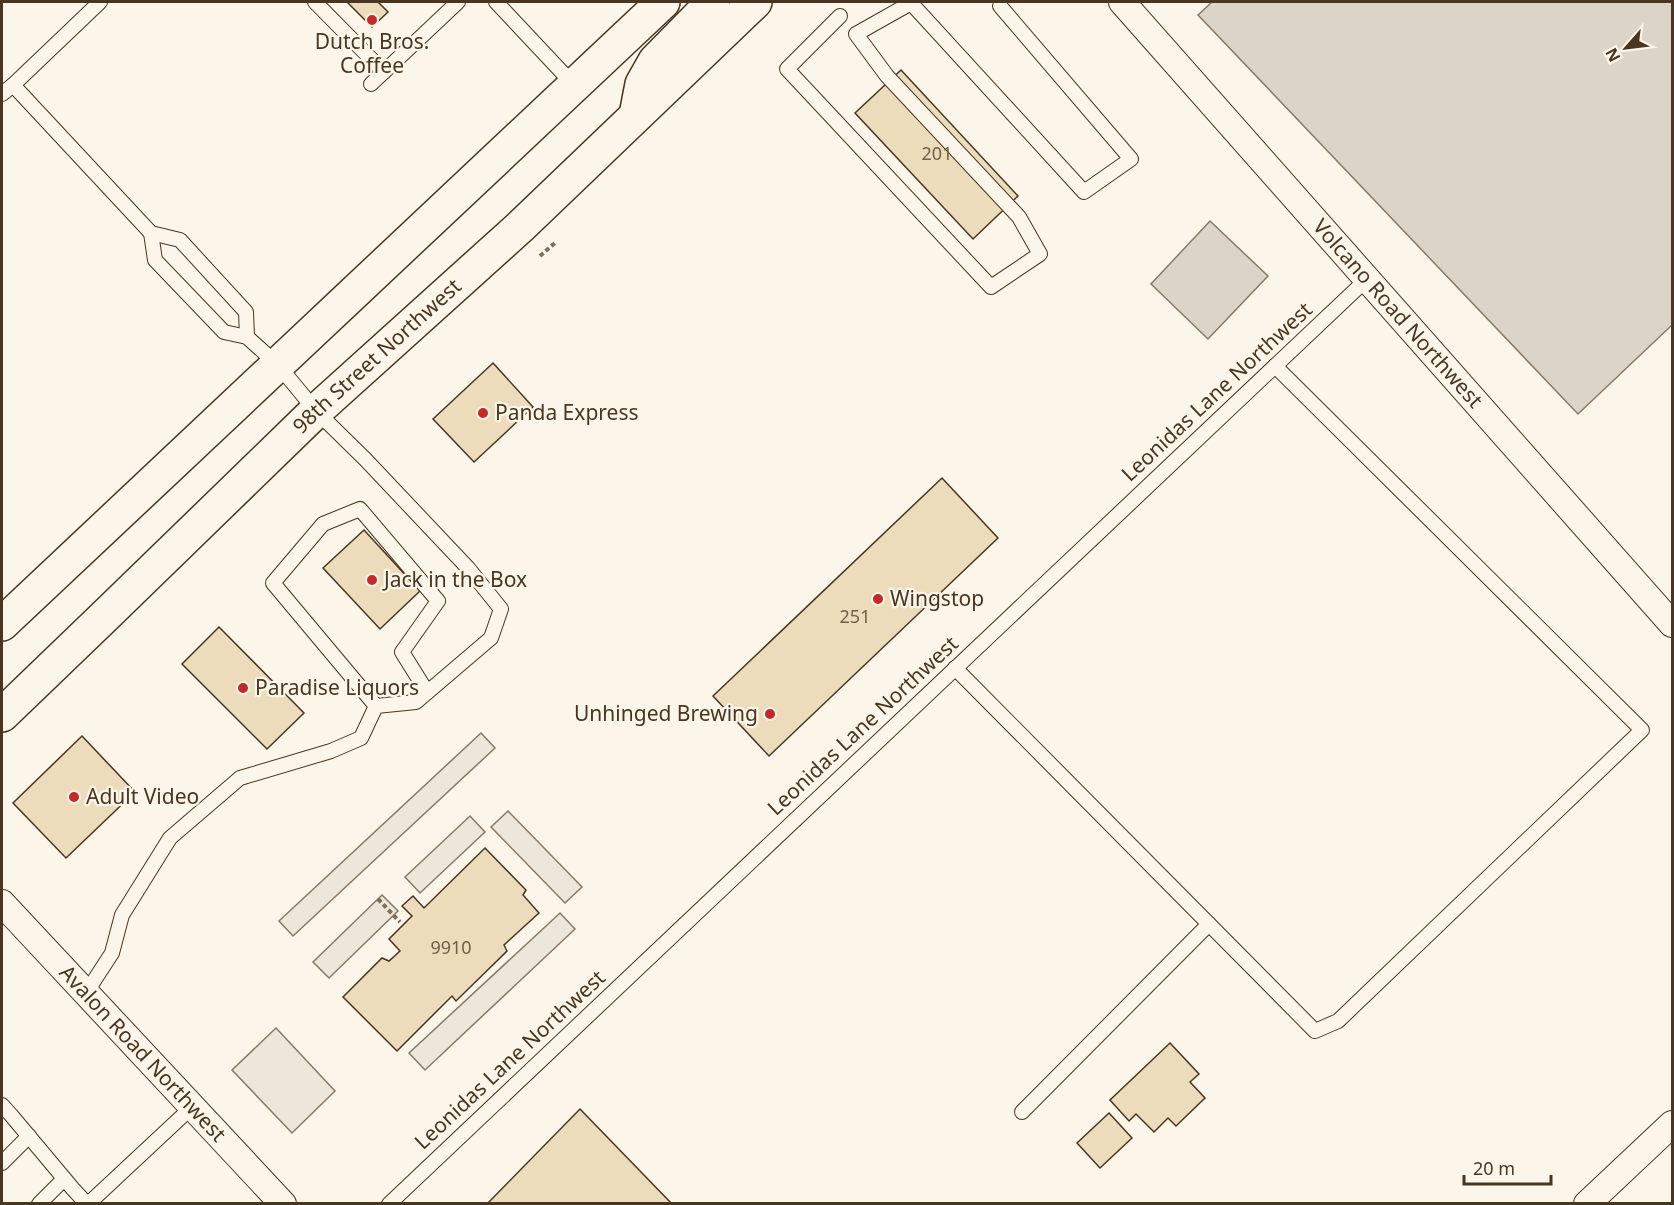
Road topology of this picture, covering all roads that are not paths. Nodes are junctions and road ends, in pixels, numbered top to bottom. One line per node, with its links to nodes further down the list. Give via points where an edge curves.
1 (100, 2): 13 (lane)
2 (315, 2): 11 (lane)
3 (458, 2): 11 (lane)
4 (496, 2): 14 (lane)
5 (663, 2): 14 (main road)
6 (713, 2): 16 (main road, via 655,61 642,84)
7 (755, 2): 16 (main road, 98th Street Northwest)
8 (1122, 2): 18 (street, Volcano Road Northwest)
9 (1000, 6): 10 (lane, via 1131,159 1084,192 911,3 856,34 887,76 1019,217 1040,254 991,287 787,69)
10 (840, 16)
11 (384, 72): 12 (lane)
12 (371, 84)
13 (13, 85): 15 (lane); 17 (lane)
14 (574, 85): 20 (main road)
15 (2, 94)
16 (636, 115): 22 (main road, 98th Street Northwest, via 520,227)
17 (151, 233): 19 (lane, via 155,260 224,332); 19 (lane, via 180,240 246,312)
18 (1367, 279): 21 (lane, Leonidas Lane Northwest); 24 (street, Volcano Road Northwest)
19 (247, 337): 20 (lane)
20 (278, 365): 22 (lane); 23 (main road)
21 (1275, 366): 25 (lane, Leonidas Lane Northwest); 30 (lane, via 1642,730 1338,1021 1315,1031)
22 (316, 411): 26 (lane, via 468,568 501,609 491,638); 28 (main road, 98th Street Northwest)
23 (2, 624)
24 (1672, 624)
25 (955, 668): 30 (lane); 42 (lane, Leonidas Lane Northwest)
26 (427, 692): 27 (lane, via 416,702); 27 (lane, via 402,652 438,601 360,509 323,524 273,583)
27 (376, 706): 31 (lane, via 361,738 240,778 170,838 122,915 112,953)
28 (2, 715)
29 (2, 903): 31 (street, Avalon Road Northwest)
30 (1209, 924): 34 (lane)
31 (86, 993): 33 (street, Avalon Road Northwest)
32 (2, 1105): 36 (lane)
33 (192, 1107): 39 (street, Avalon Road Northwest); 41 (lane)
34 (1022, 1112)
35 (1672, 1124): 43 (street)
36 (29, 1136): 37 (lane); 38 (lane)
37 (2, 1163)
38 (64, 1179): 40 (lane); 41 (lane)
39 (278, 1202)
40 (39, 1203)
41 (87, 1203)
42 (389, 1203)
43 (1587, 1203)

